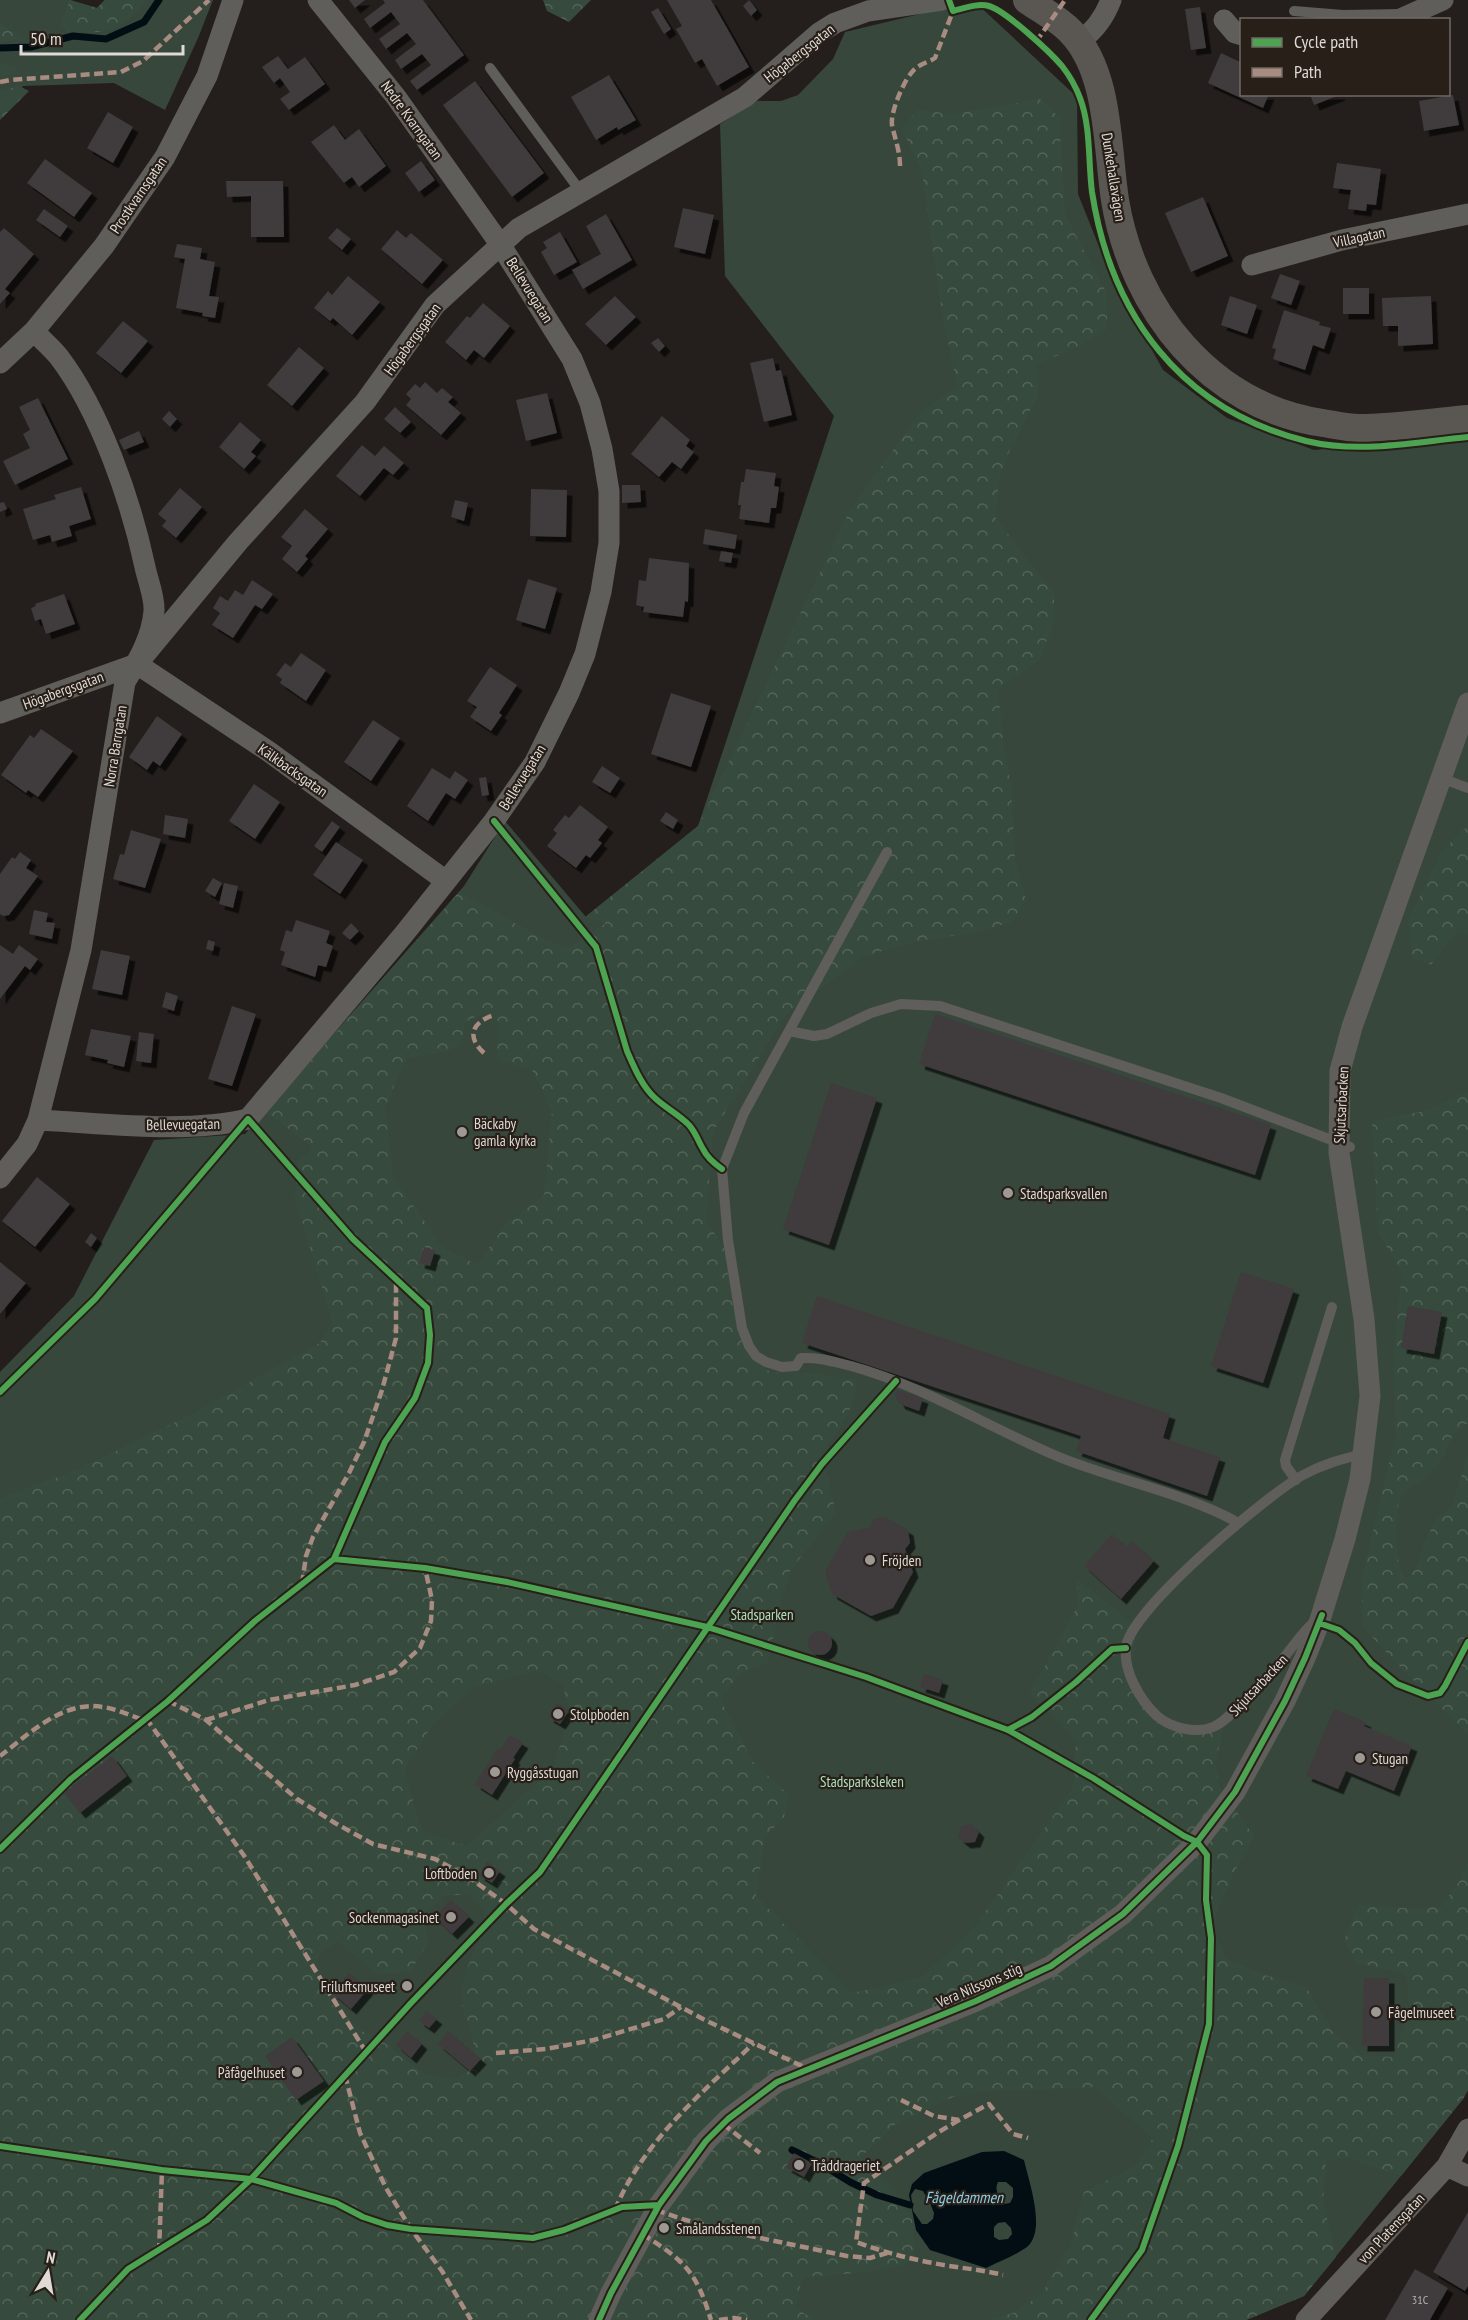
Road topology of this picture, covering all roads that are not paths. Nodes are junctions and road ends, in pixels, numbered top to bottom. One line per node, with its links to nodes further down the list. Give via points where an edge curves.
1 (233, 0): 17 (street, Prostkvarnsgatan, via 207,76 165,157 104,246)
2 (318, 0): 15 (street, Nedre Kvarngatan, via 396,97)
3 (942, 0): 13 (street, Högabergsgatan, via 868,10 835,23 745,97)
4 (1027, 0): 11 (street, Dunkehallavägen, via 1069,30)
5 (1111, 0): 11 (street, via 1102,21)
6 (1443, 0): 8 (street)
7 (1294, 11): 8 (lane)
8 (1405, 16)
9 (1224, 20): 10 (street)
10 (1240, 34)
11 (1079, 42): 19 (street, Dunkehallavägen, via 1094,72 1105,113 1116,203 1131,260 1158,316 1186,352 1262,407 1309,421 1358,428)
12 (490, 68): 13 (lane)
13 (581, 192): 15 (street, Högabergsgatan, via 519,228)
14 (1468, 214): 16 (street, Villagatan, via 1342,240)
15 (500, 244): 20 (street, Högabergsgatan, via 435,305 365,402 238,542); 26 (street, Bellevuegatan, via 572,359 590,403 609,491 609,543 602,592 585,654 569,693 535,762)
16 (1252, 265)
17 (34, 331): 18 (street, Prostkvarnsgatan); 20 (street, Norra Barrgatan, via 59,356 88,404 119,476 154,609 152,626)
18 (0, 363)
19 (1468, 419)
20 (137, 664): 22 (street, Högabergsgatan); 26 (street, Kälkbacksgatan, via 268,751); 28 (street, Norra Barrgatan, via 125,682 81,950)
21 (1468, 703): 23 (street, Skjutsarbacken)
22 (0, 713)
23 (1441, 778): 24 (lane); 29 (street, Skjutsarbacken, via 1352,1026 1340,1071)
24 (1468, 788)
25 (887, 852): 27 (lane)
26 (446, 881): 28 (street, Bellevuegatan, via 248,1119 223,1125 173,1126)
27 (789, 1031): 29 (lane, via 814,1036 828,1034 871,1013 901,1004 940,1005 1221,1098); 34 (lane, via 744,1113 722,1169 742,1328 756,1356 782,1367 796,1366 801,1358 813,1357 875,1373 1060,1458)
28 (38, 1120): 30 (street, Norra Barrgatan, via 27,1143)
29 (1344, 1145): 32 (street, Skjutsarbacken, via 1346,1210 1357,1267 1370,1396)
30 (0, 1178)
31 (1332, 1307): 33 (lane, via 1285,1460)
32 (1363, 1454): 33 (lane, Skjutsarbacken, via 1328,1463); 35 (street, Skjutsarbacken, via 1345,1539)
33 (1296, 1480): 34 (lane, Skjutsarbacken)
34 (1239, 1523): 35 (lane, Skjutsarbacken, via 1164,1592 1129,1637 1127,1664 1147,1705 1176,1726 1212,1728 1226,1719)
35 (1322, 1615): 39 (street, Vera Nilssons stig, via 1285,1701 1235,1791 1197,1842 1140,1898 1051,1966 777,2082 754,2098 706,2141 659,2205)
36 (1468, 2129): 37 (street, von Platensgatan)
37 (1447, 2166): 38 (street); 40 (street, von Platensgatan)
38 (1468, 2176)
39 (599, 2320)
40 (1306, 2320)

